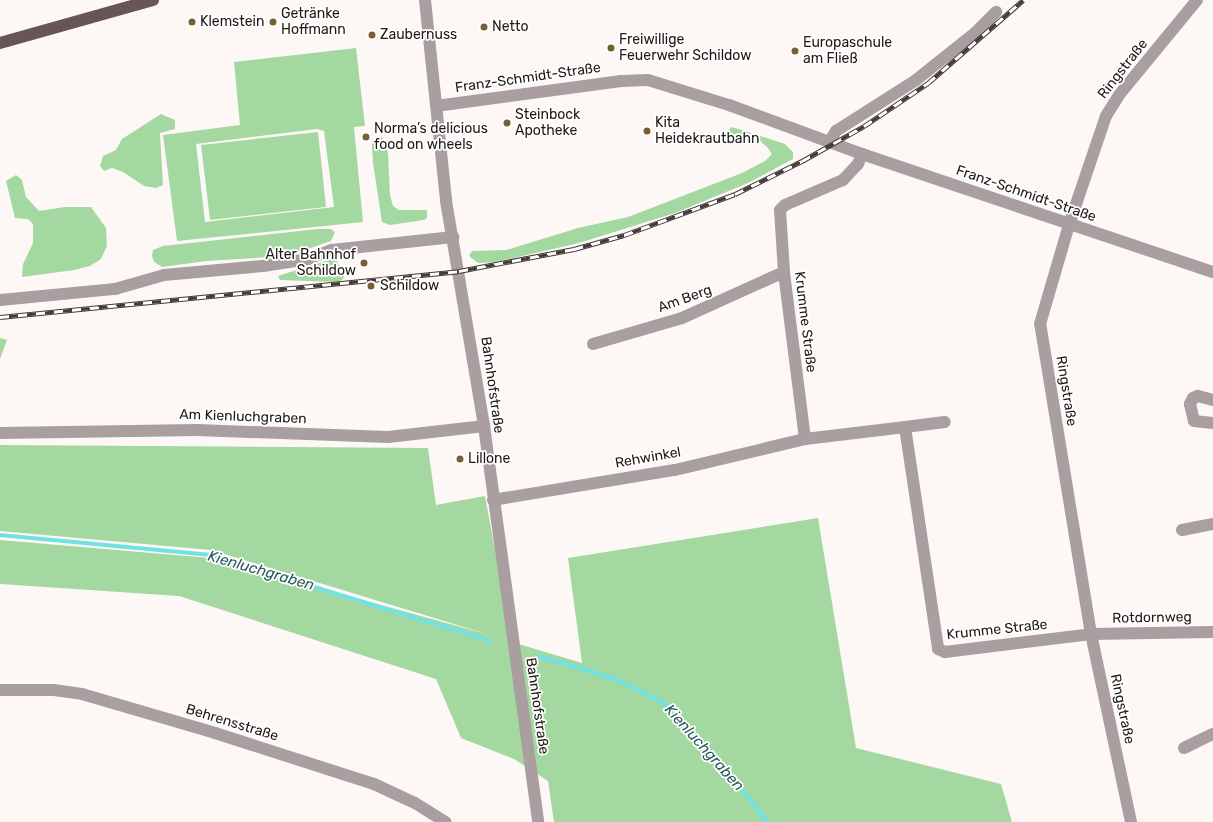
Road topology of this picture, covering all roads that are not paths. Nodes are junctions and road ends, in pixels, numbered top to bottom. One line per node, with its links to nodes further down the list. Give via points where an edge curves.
1 (153, 0): 5 (main road)
2 (425, 0): 6 (street, Bahnhofstraße)
3 (1197, 0): 9 (street, Ringstraße, via 1119,95 1106,116)
4 (996, 12): 7 (street, via 916,80 836,131)
5 (0, 44)
6 (436, 106): 7 (street, Franz-Schmidt-Straße, via 621,81 648,80); 10 (street, Bahnhofstraße)
7 (830, 141): 8 (street, Franz-Schmidt-Straße)
8 (862, 154): 9 (street, Franz-Schmidt-Straße); 11 (street, Krumme Straße, via 858,164 844,180 785,205 780,210)
9 (1068, 225): 12 (street, Franz-Schmidt-Straße); 26 (street, Ringstraße, via 1040,324)
10 (453, 237): 13 (street, via 332,250 308,259 263,266 164,275 115,289); 18 (street, Bahnhofstraße)
11 (784, 272): 14 (street, Am Berg, via 682,318); 21 (street, Krumme Straße)
12 (1213, 272)
13 (0, 300)
14 (593, 344)
15 (1213, 400): 17 (street, via 1198,396 1193,398 1190,404 1194,421)
16 (944, 422): 19 (street)
17 (1213, 423)
18 (484, 426): 20 (street, Am Kienluchgraben, via 388,437 197,430); 22 (street, Bahnhofstraße)
19 (905, 427): 21 (street); 26 (street, Krumme Straße, via 938,649 945,652)
20 (0, 434)
21 (805, 439): 22 (street, Rehwinkel, via 675,470)
22 (493, 500): 31 (street, Bahnhofstraße)
23 (1213, 524): 24 (street)
24 (1182, 530)
25 (1213, 633): 26 (street, Rotdornweg)
26 (1091, 634): 32 (street, Ringstraße)
27 (0, 690): 30 (street, Behrensstraße, via 54,690 82,694 215,733 374,784 415,802)
28 (1213, 734): 29 (street)
29 (1184, 748)
30 (446, 822)
31 (538, 822)
32 (1131, 822)

